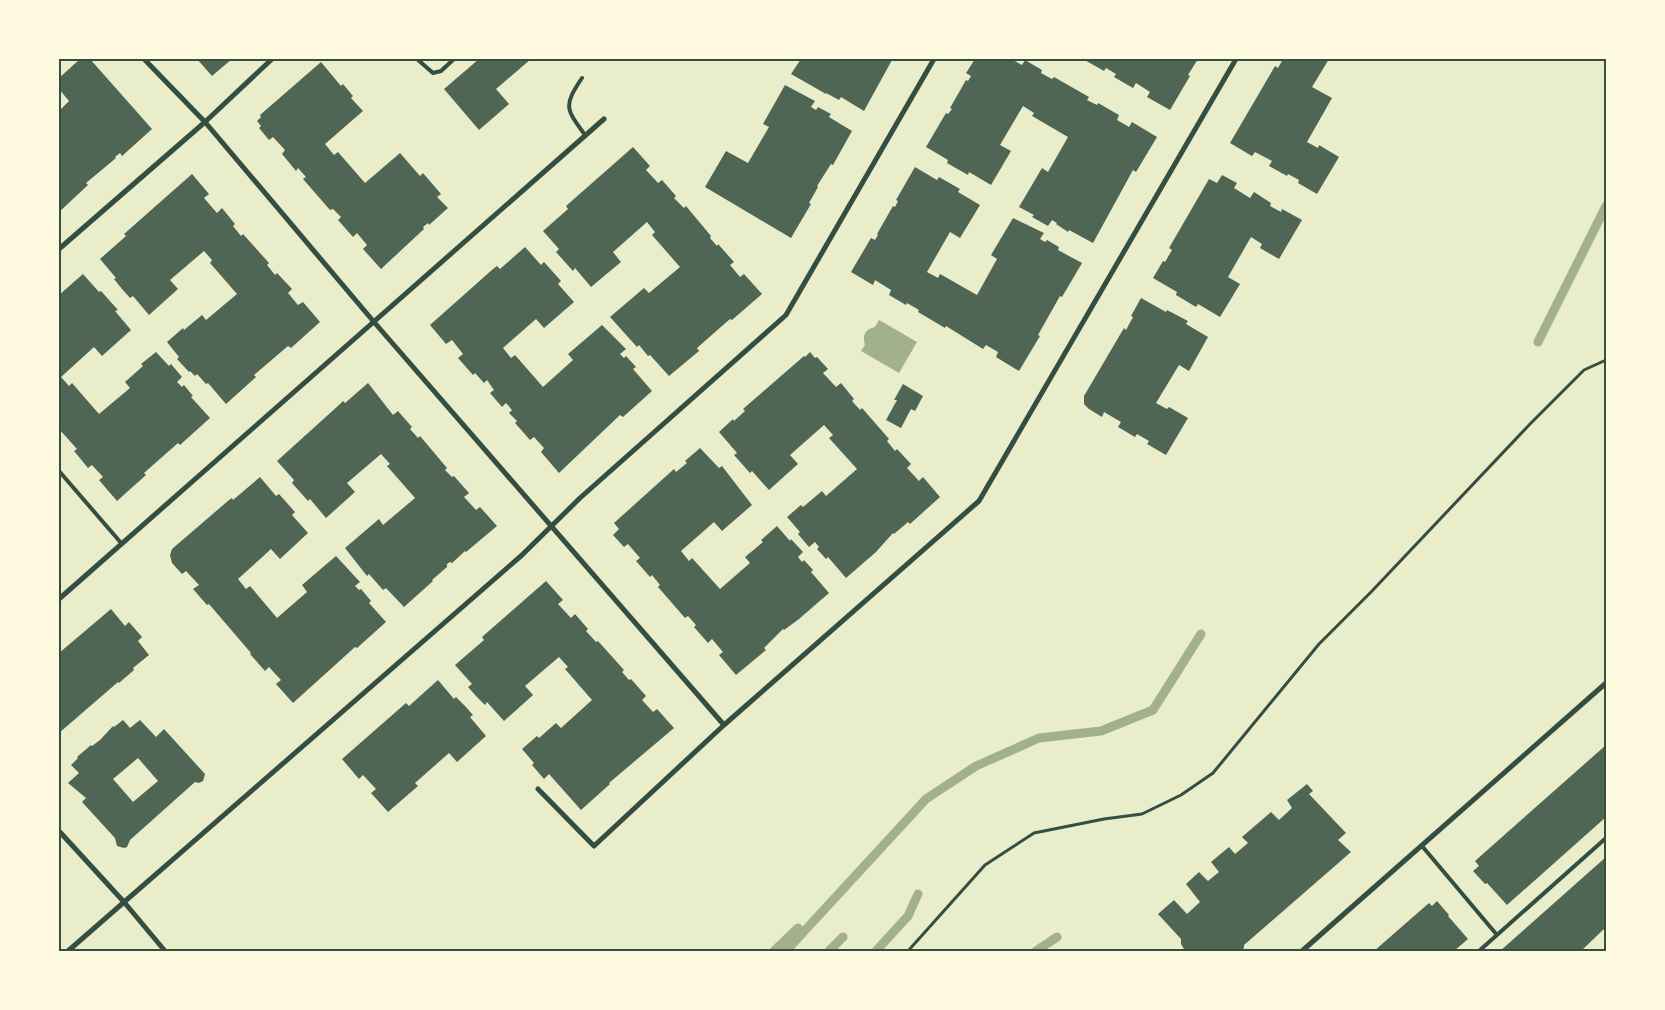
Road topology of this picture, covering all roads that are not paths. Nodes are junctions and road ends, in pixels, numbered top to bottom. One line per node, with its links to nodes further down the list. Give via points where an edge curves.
1 (144, 59): 9 (street)
2 (272, 59): 9 (street)
3 (416, 59): 4 (lane, via 433,73 441,71)
4 (454, 59)
5 (934, 59): 14 (street, via 786,315)
6 (1236, 59): 18 (street, via 979,501)
7 (582, 78): 10 (lane, via 570,94 569,113)
8 (604, 119): 10 (street)
9 (205, 122): 11 (street); 12 (street)
10 (585, 135): 12 (street)
11 (59, 249)
12 (374, 322): 14 (street); 15 (street)
13 (59, 471): 15 (lane)
14 (551, 526): 18 (street); 23 (street)
15 (122, 544): 16 (street)
16 (59, 599)
17 (1606, 683): 22 (street)
18 (724, 725): 19 (street, via 594,846)
19 (538, 789)
20 (59, 830): 23 (street)
21 (1606, 838): 24 (lane)
22 (1422, 846): 24 (lane); 27 (street)
23 (124, 902): 25 (street); 26 (street)
24 (1497, 935): 28 (lane)
25 (68, 951)
26 (165, 951)
27 (1302, 951)
28 (1479, 951)

